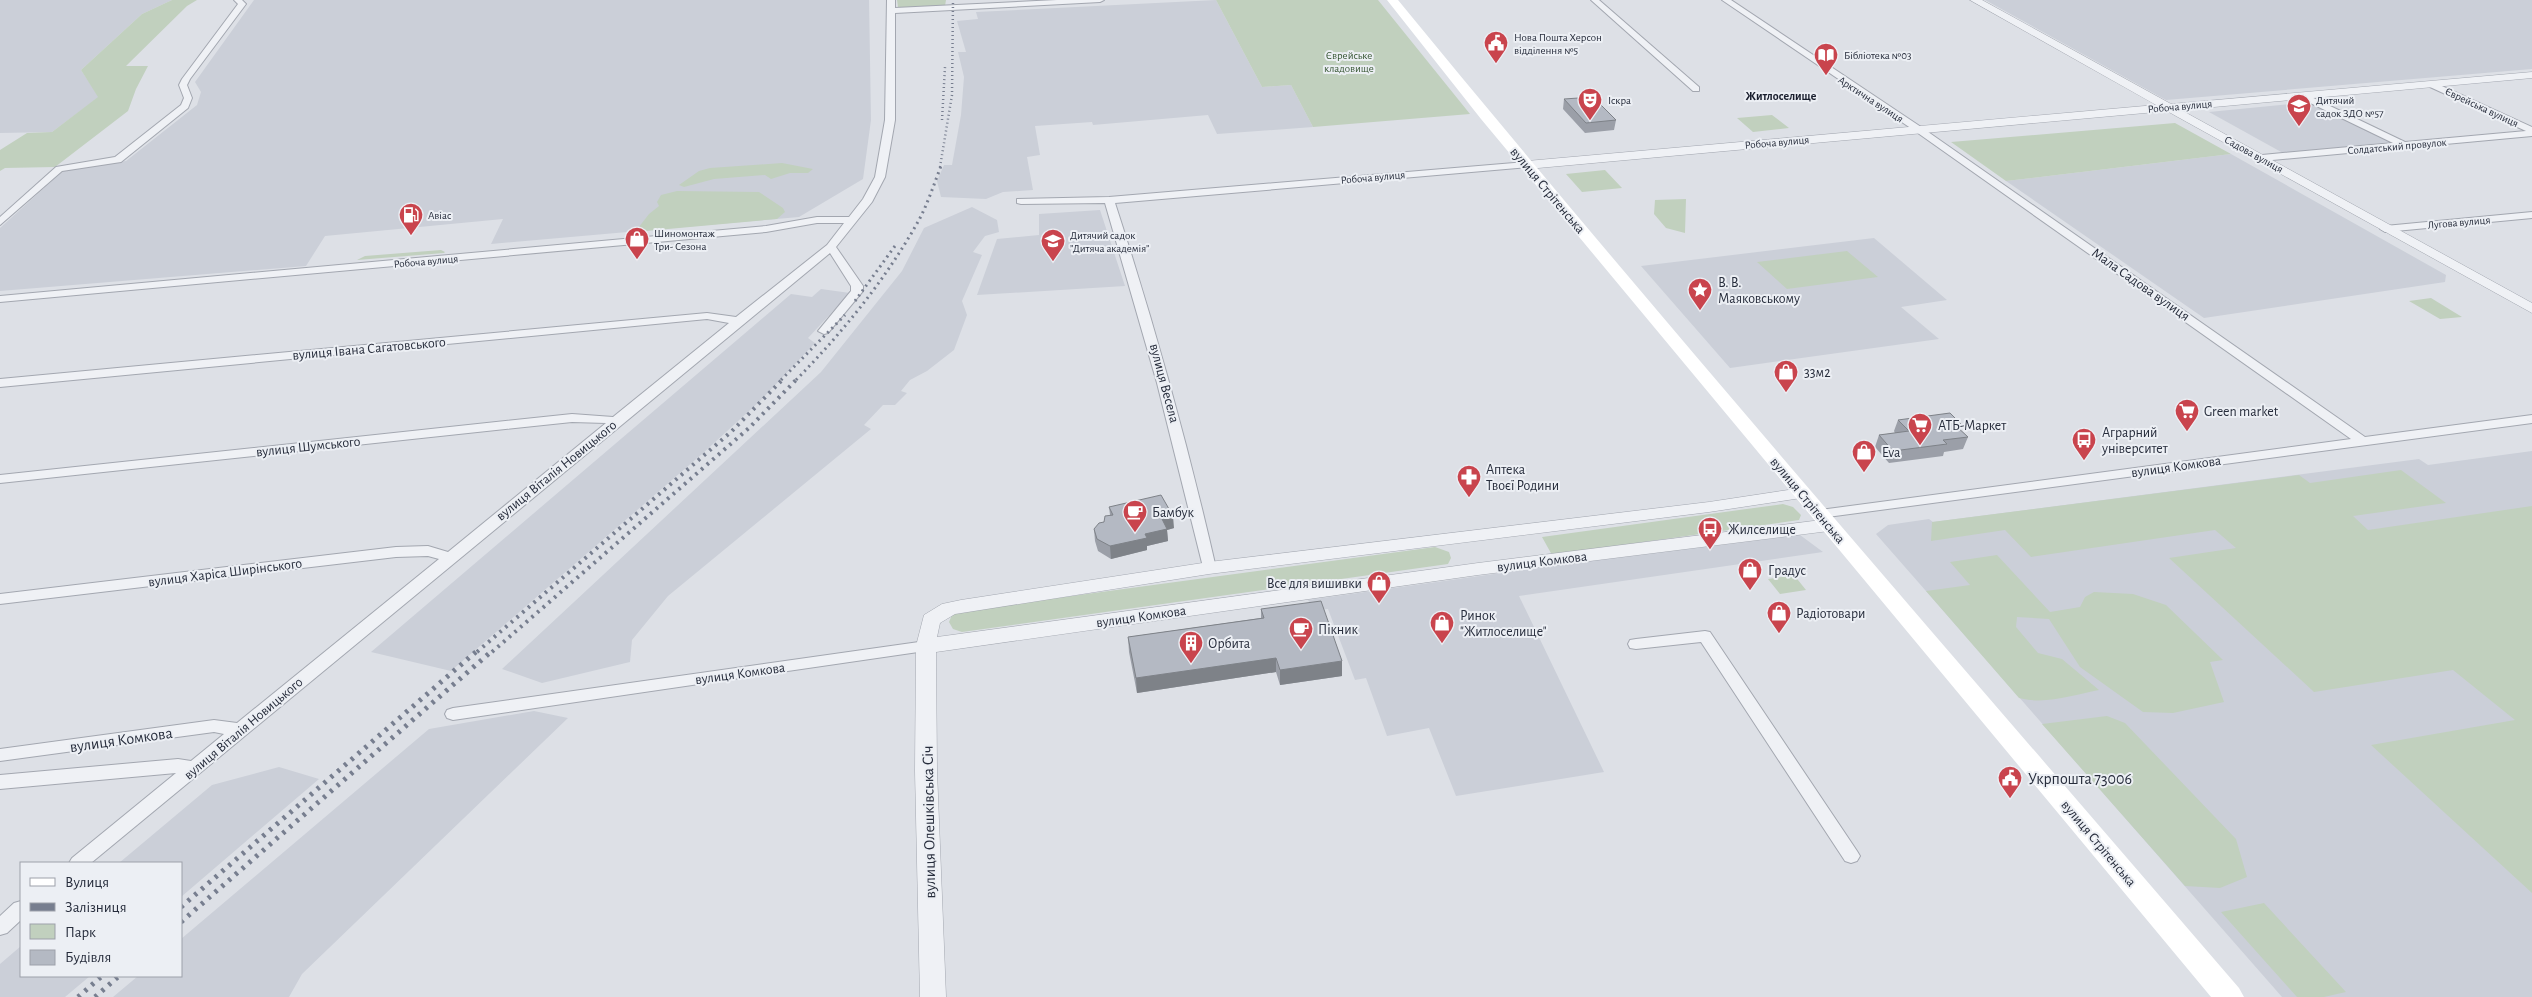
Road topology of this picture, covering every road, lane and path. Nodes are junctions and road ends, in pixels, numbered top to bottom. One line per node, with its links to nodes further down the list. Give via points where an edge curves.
1 (238, 0): 23 (street, via 242,4 183,85 188,98 186,106 118,160 77,164 55,172)
2 (891, 0): 8 (street, вулиця Віталія Новицького)
3 (1100, 0): 8 (street)
4 (1392, 0): 18 (main road, вулиця Стрітенська)
5 (1595, 0): 11 (street)
6 (1726, 0): 14 (street, Арктична вулиця)
7 (1975, 0): 13 (street, Садова вулиця)
8 (890, 11): 22 (street, вулиця Віталія Новицького, via 890,120 880,177)
9 (2532, 75): 10 (street, Робоча вулиця)
10 (2433, 84): 12 (street, Робоча вулиця); 15 (street, Єврейська вулиця)
11 (1696, 89)
12 (2303, 96): 13 (street, Робоча вулиця); 16 (street)
13 (2168, 107): 14 (street, Робоча вулиця); 17 (street, Садова вулиця)
14 (1918, 129): 18 (street, Робоча вулиця); 34 (street, Мала Садова вулиця)
15 (2532, 132): 16 (street, Солдатський провулок)
16 (2404, 145): 17 (street, Солдатський провулок)
17 (2262, 158): 25 (street, Садова вулиця)
18 (1527, 164): 19 (street, Робоча вулиця); 36 (main road, вулиця Стрітенська)
19 (1109, 200): 20 (street, Робоча вулиця); 39 (street, вулиця Весела, via 1174,418)
20 (1021, 202)
21 (2527, 216): 24 (street); 25 (street, Лугова вулиця)
22 (852, 220): 26 (street, вулиця Віталія Новицького); 27 (street, Робоча вулиця, via 817,220 766,229)
23 (0, 222)
24 (2532, 222)
25 (2385, 229): 28 (street, Садова вулиця)
26 (831, 247): 29 (street, вулиця Віталія Новицького); 30 (street, via 853,279 857,291)
27 (0, 299)
28 (2532, 309)
29 (738, 321): 31 (street, вулиця Івана Сагатовського, via 707,316); 33 (street, вулиця Віталія Новицького)
30 (824, 331)
31 (0, 383)
32 (2532, 420): 34 (street, вулиця Комкова)
33 (616, 421): 35 (street, вулиця Шумського, via 572,418); 38 (street, вулиця Віталія Новицького)
34 (2362, 441): 37 (street, вулиця Комкова)
35 (0, 479)
36 (1802, 493): 37 (main road, вулиця Стрітенська); 39 (street)
37 (1824, 519): 42 (street, вулиця Комкова); 53 (main road, вулиця Стрітенська)
38 (450, 557): 40 (street, вулиця Харіса Ширінського, via 428,551 396,552); 44 (street, вулиця Віталія Новицького)
39 (1209, 568): 42 (street, вулиця Олешківська Січ, via 961,606 931,620)
40 (0, 598)
41 (1636, 644): 48 (street, via 1705,636)
42 (926, 646): 43 (street, вулиця Комкова); 52 (street, вулиця Олешківська Січ)
43 (453, 714)
44 (242, 730): 45 (street, вулиця Комкова, via 214,726); 46 (street, вулиця Віталія Новицького)
45 (0, 754)
46 (196, 768): 47 (street, вулиця Комкова, via 178,766); 49 (street, вулиця Віталія Новицького)
47 (0, 782)
48 (1851, 856)
49 (79, 862)
50 (20, 910): 51 (street)
51 (0, 927)
52 (933, 997)
53 (2228, 997)

